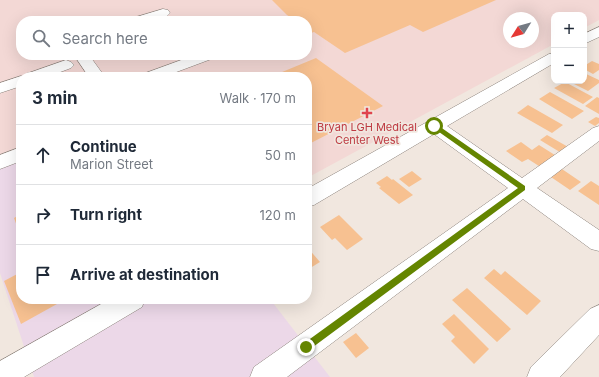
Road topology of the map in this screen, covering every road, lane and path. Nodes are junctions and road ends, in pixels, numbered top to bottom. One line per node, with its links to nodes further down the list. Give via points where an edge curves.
1 (163, 13): 2 (street)
2 (154, 16)
3 (599, 31): 4 (street)
4 (587, 38)
5 (551, 59): 14 (street)
6 (85, 60): 10 (street)
7 (195, 60): 11 (street)
8 (66, 65): 9 (street)
9 (46, 72)
10 (93, 72)
11 (163, 72)
12 (16, 83): 13 (street)
13 (0, 88)
14 (434, 126): 18 (street); 19 (street)
15 (599, 132): 18 (street)
16 (16, 156): 17 (street)
17 (0, 162)
18 (523, 188): 20 (street); 24 (street)
19 (312, 196)
20 (599, 242)
21 (124, 304): 23 (street)
22 (599, 317): 25 (street)
23 (0, 376)
24 (264, 377)
25 (541, 377)

